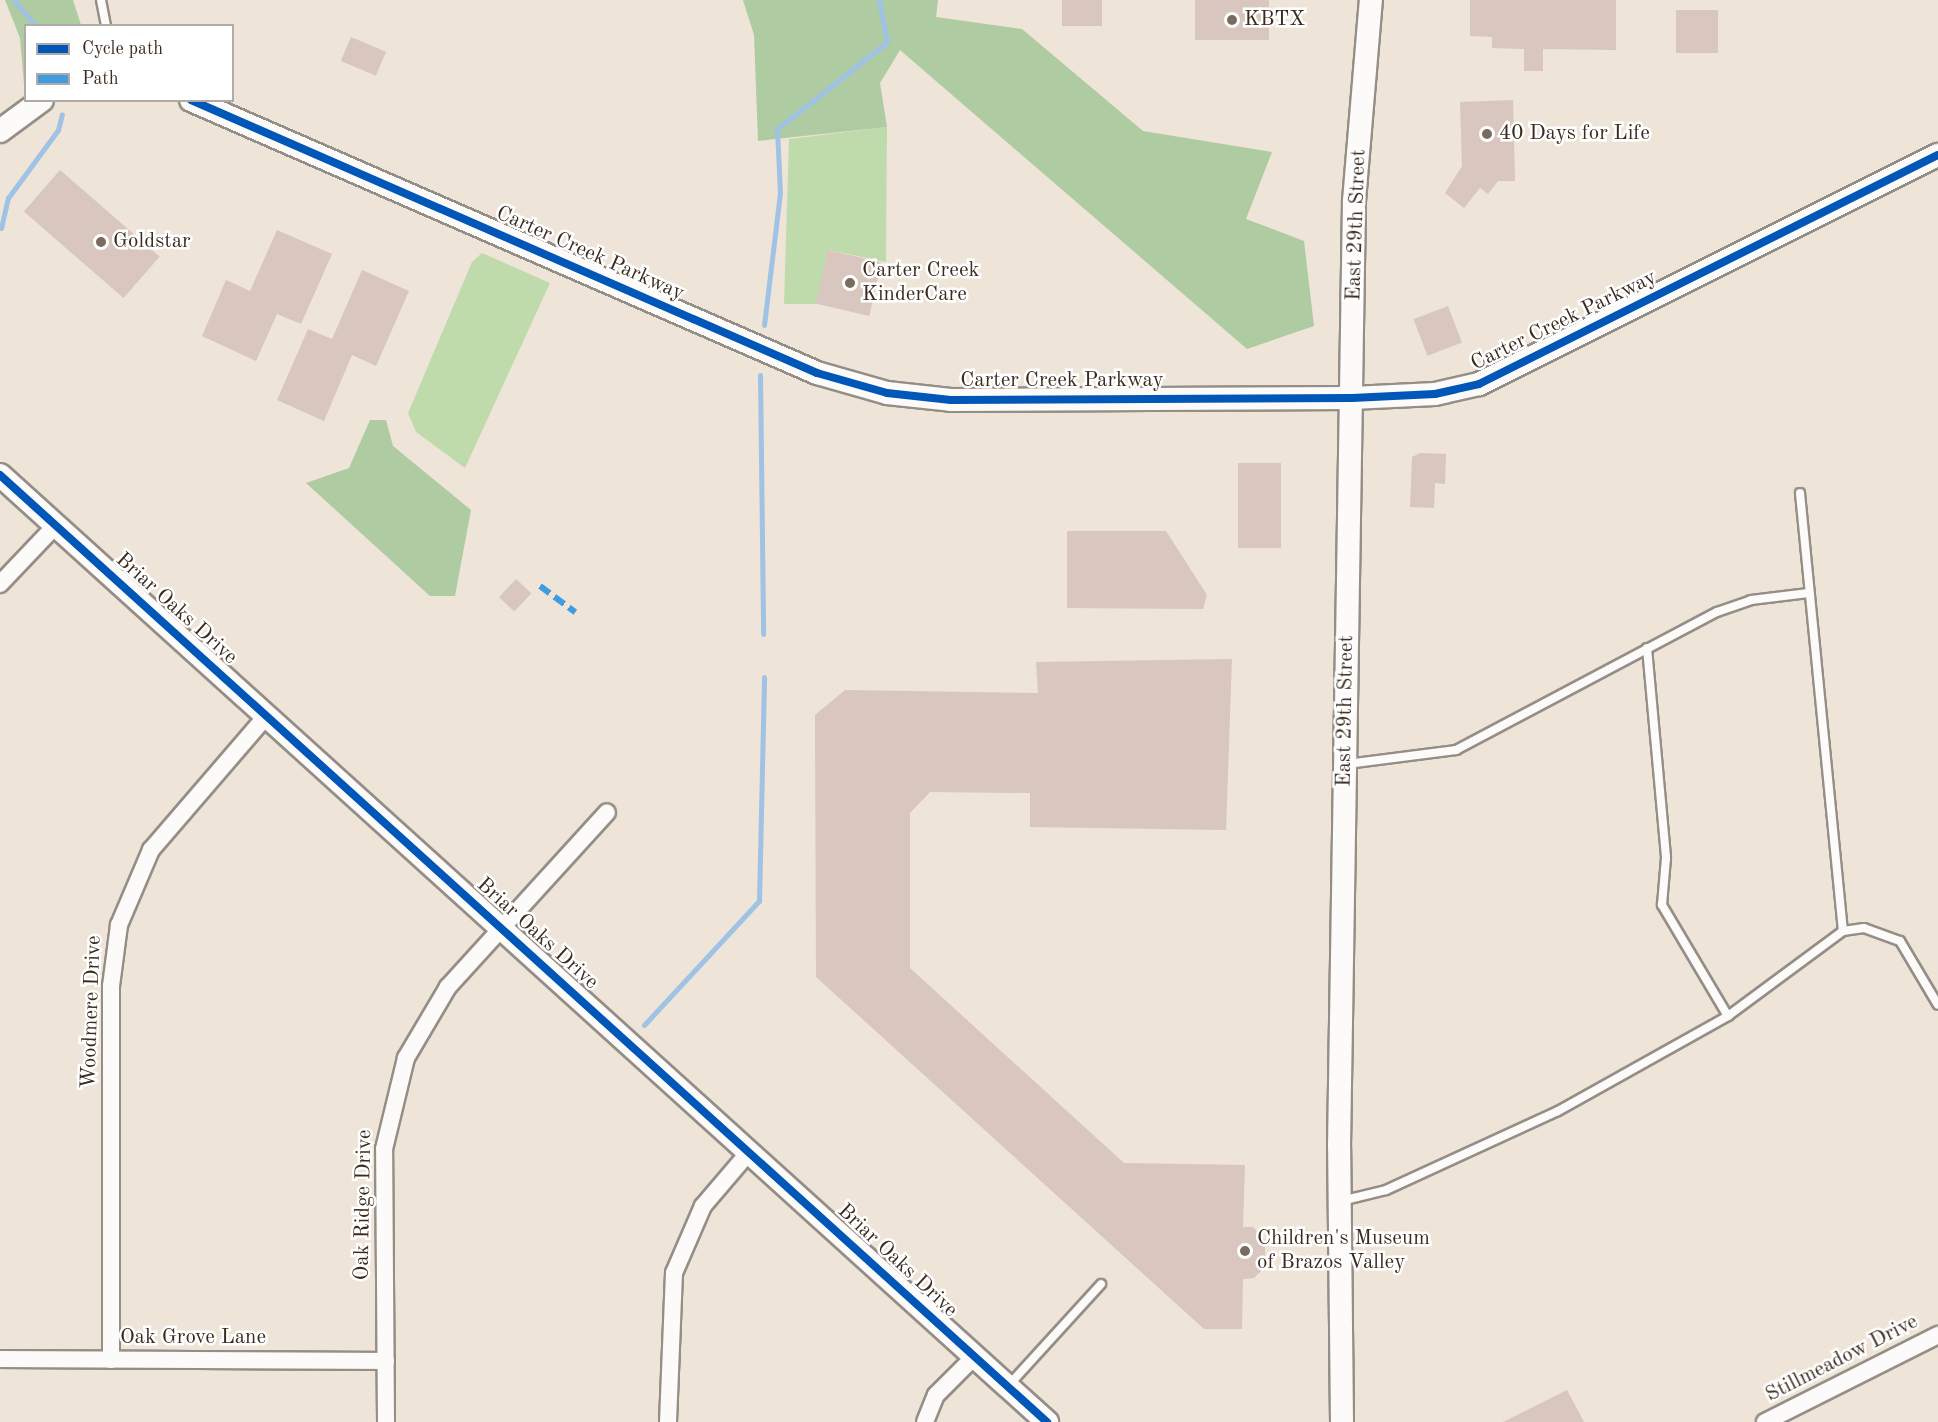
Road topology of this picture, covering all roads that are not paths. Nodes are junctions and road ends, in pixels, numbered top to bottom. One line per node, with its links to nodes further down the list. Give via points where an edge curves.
1 (101, 0): 3 (lane)
2 (1371, 0): 8 (street, East 29th Street, via 1354,201)
3 (106, 24)
4 (39, 102): 6 (street)
5 (196, 102): 8 (street, Carter Creek Parkway, via 855,386 951,400)
6 (0, 131)
7 (1938, 155): 8 (street, Carter Creek Parkway, via 1479,384 1435,394)
8 (1352, 398): 16 (street, East 29th Street)
9 (0, 475): 11 (street, Briar Oaks Drive)
10 (1800, 493): 13 (lane)
11 (55, 526): 12 (street); 15 (street, Briar Oaks Drive)
12 (0, 584)
13 (1809, 592): 14 (lane, via 1734,604); 19 (lane)
14 (1647, 648): 16 (lane, via 1456,750); 21 (lane, via 1666,858 1662,904)
15 (267, 715): 18 (street, Briar Oaks Drive); 28 (street, Woodmere Drive, via 151,850 119,925 111,986)
16 (1346, 765): 23 (street, East 29th Street)
17 (607, 812): 18 (street, Oak Ridge Drive)
18 (505, 928): 22 (street, Briar Oaks Drive); 29 (street, Oak Ridge Drive, via 448,987 425,1023 406,1058 390,1110 384,1149)
19 (1843, 931): 20 (lane, via 1864,928 1900,941); 21 (lane)
20 (1938, 1005)
21 (1728, 1016): 23 (lane, via 1558,1111 1386,1190)
22 (750, 1151): 26 (street, Briar Oaks Drive); 32 (street, via 703,1206 674,1273)
23 (1341, 1202): 35 (street, East 29th Street)
24 (1101, 1284): 30 (lane)
25 (1938, 1335): 36 (street, Stillmeadow Drive)
26 (974, 1357): 30 (street, Briar Oaks Drive); 33 (street, via 936,1395)
27 (0, 1359): 28 (street, Oak Grove Lane)
28 (111, 1360): 29 (street, Oak Grove Lane)
29 (386, 1361): 31 (street, Oak Ridge Drive)
30 (1007, 1387): 34 (street, Briar Oaks Drive)
31 (386, 1422)
32 (668, 1422)
33 (925, 1422)
34 (1047, 1422)
35 (1342, 1422)
36 (1765, 1422)

